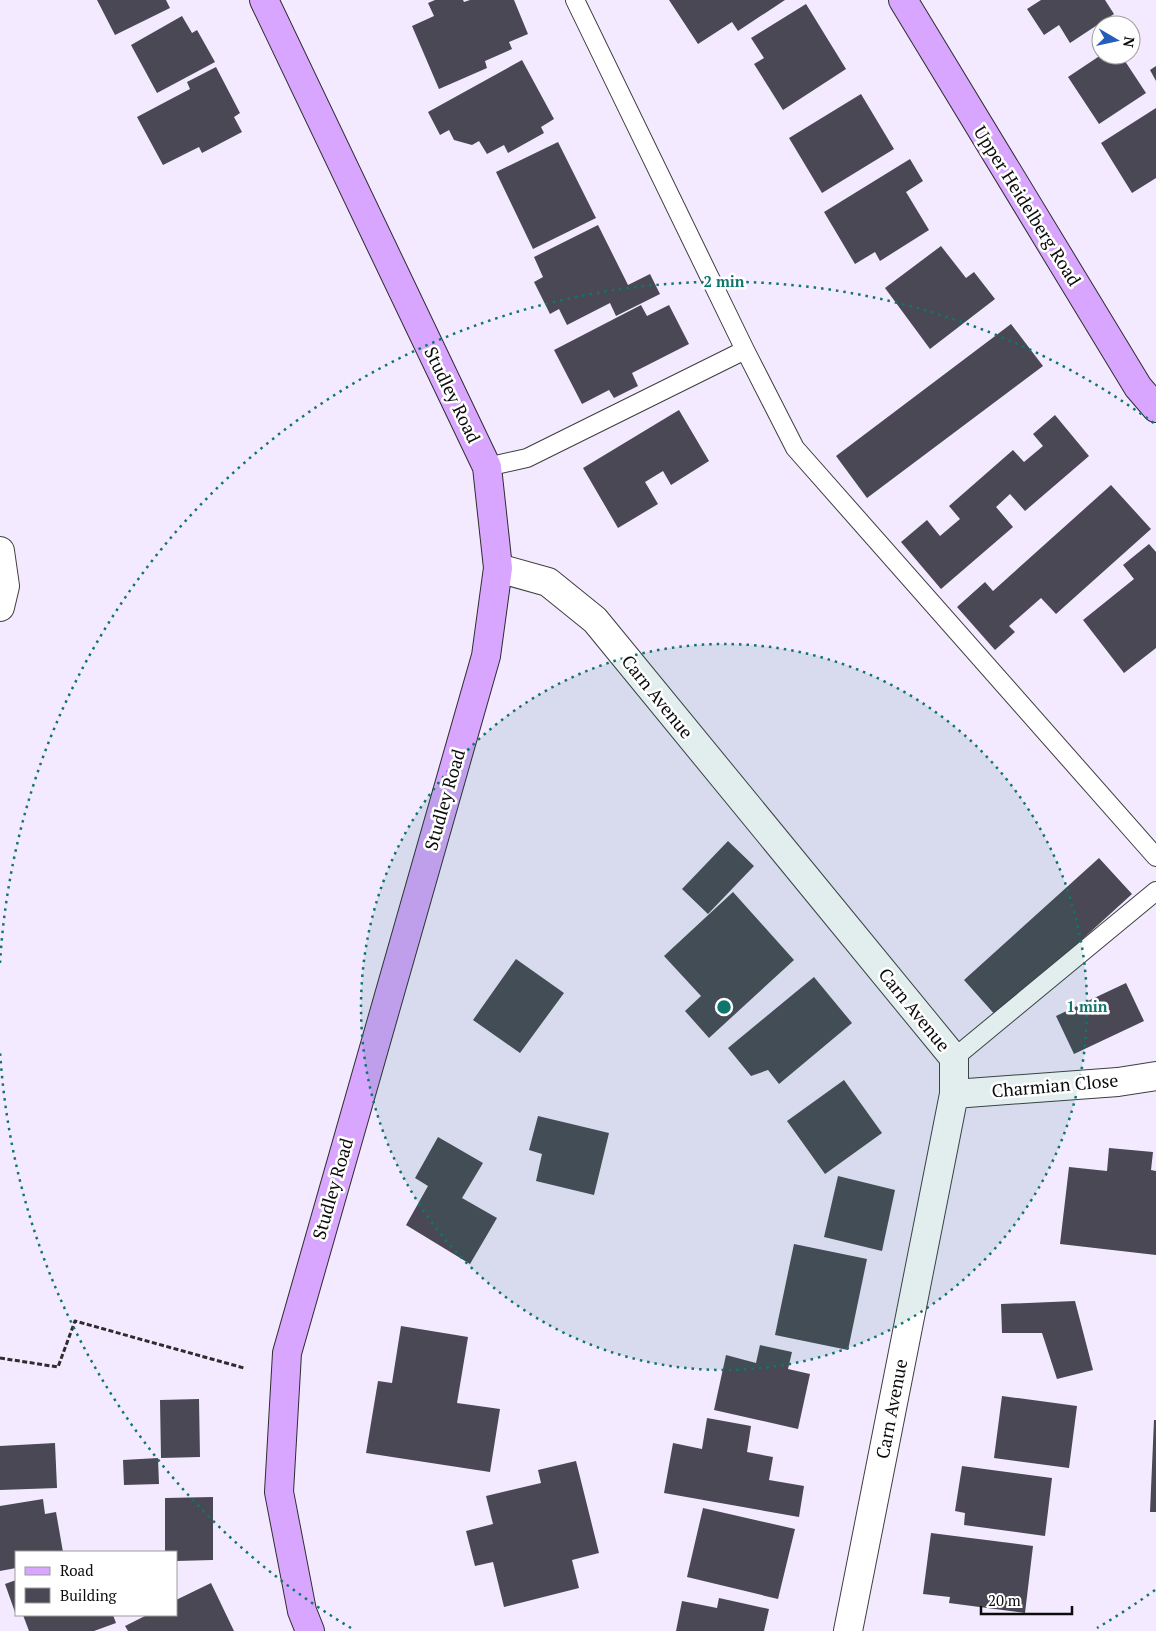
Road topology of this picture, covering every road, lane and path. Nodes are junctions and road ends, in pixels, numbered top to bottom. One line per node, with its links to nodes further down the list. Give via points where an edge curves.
1 (264, 0): 6 (street, Studley Road)
2 (575, 0): 4 (lane)
3 (902, 0): 5 (street, Upper Heidelberg Road, via 1138,387)
4 (745, 350): 6 (lane, via 527,458); 10 (lane, via 795,448)
5 (1156, 408)
6 (487, 467): 8 (street, Studley Road)
7 (0, 551): 9 (street)
8 (498, 568): 12 (street, Carn Avenue, via 548,582 595,620); 17 (street, Studley Road, via 486,656 286,1352 279,1492 302,1611)
9 (2, 591)
10 (1156, 857)
11 (1156, 891): 12 (lane)
12 (954, 1058): 14 (street, Carn Avenue)
13 (1156, 1076): 14 (street, Charmian Close, via 1118,1082)
14 (954, 1094): 18 (street, Carn Avenue)
15 (0, 1358): 16 (path, via 58,1366 74,1321)
16 (244, 1368)
17 (310, 1631)
18 (848, 1631)

